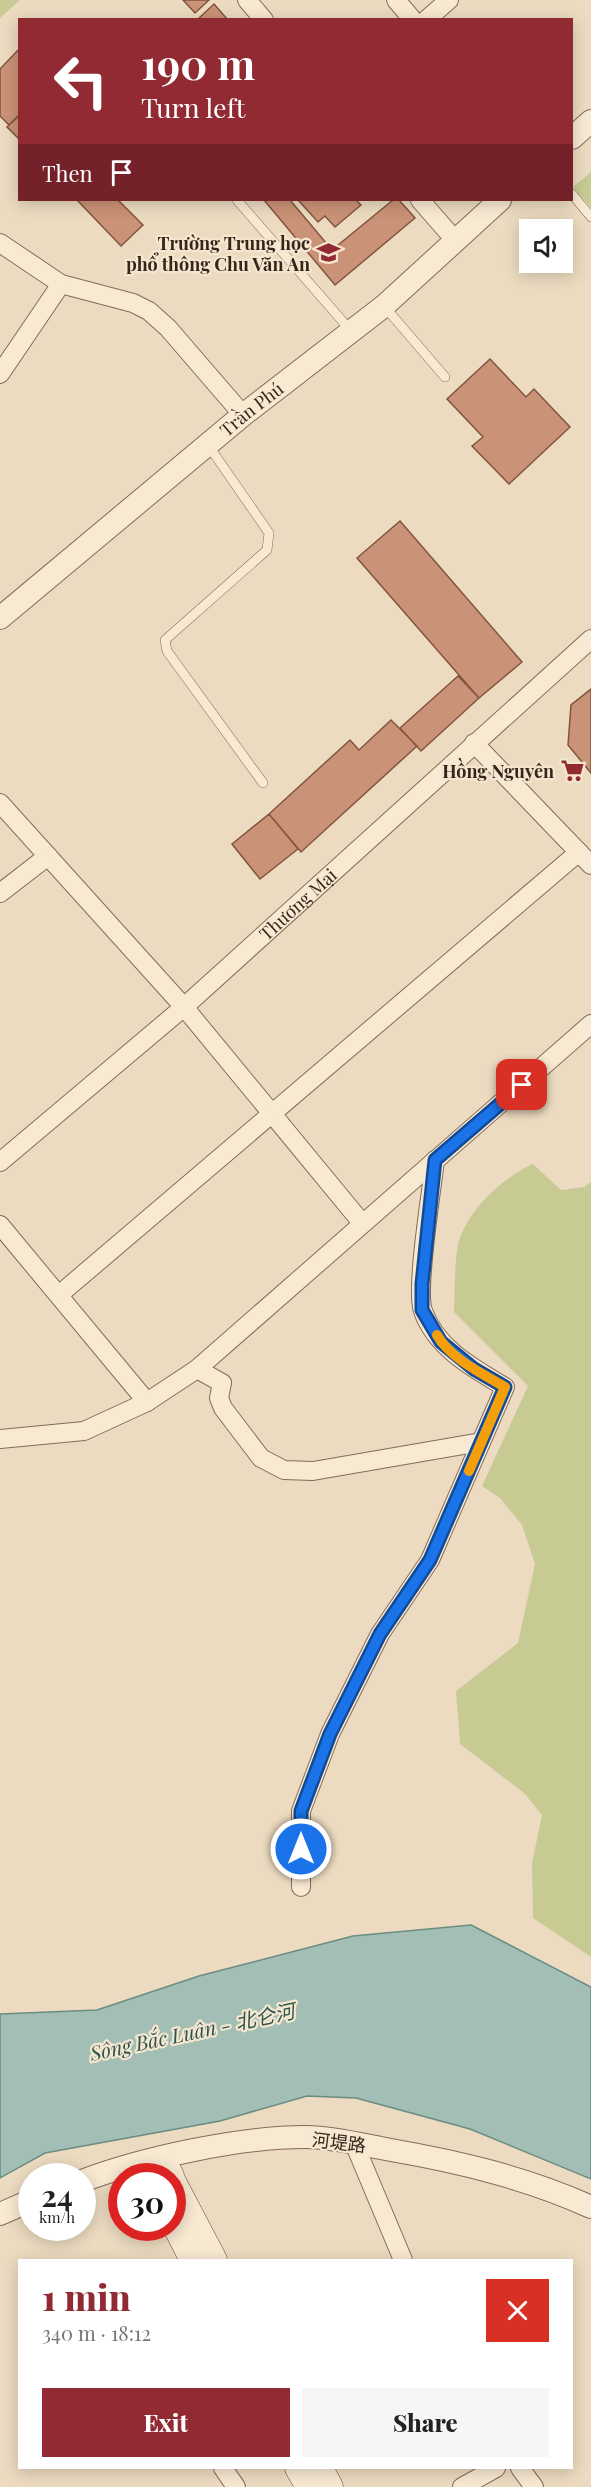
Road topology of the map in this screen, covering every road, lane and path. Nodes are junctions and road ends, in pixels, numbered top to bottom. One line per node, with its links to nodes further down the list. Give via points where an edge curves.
1 (247, 0): 4 (street)
2 (396, 0): 5 (street)
3 (449, 0): 6 (street)
4 (262, 18)
5 (411, 18)
6 (428, 18)
7 (591, 121): 8 (street)
8 (573, 137)
9 (573, 195): 13 (lane)
10 (238, 201): 18 (lane)
11 (421, 201): 14 (street)
12 (499, 201): 14 (street, Trần Phú)
13 (591, 217)
14 (454, 239): 17 (street, Trần Phú)
15 (0, 243): 16 (street)
16 (61, 284): 19 (street); 21 (street, via 134,303 149,311)
17 (384, 306): 18 (street, Trần Phú); 20 (lane)
18 (352, 332): 21 (street, Trần Phú)
19 (0, 374)
20 (445, 377)
21 (243, 415): 22 (street, Trần Phú)
22 (208, 445): 23 (street, Trần Phú); 26 (lane, via 269,533 267,550 165,640 167,651)
23 (0, 618)
24 (591, 639): 25 (street, Thương Mại)
25 (474, 743): 29 (street); 31 (street, Thương Mại)
26 (263, 783)
27 (0, 803): 28 (street)
28 (48, 856): 30 (street); 31 (street)
29 (585, 858): 33 (street)
30 (0, 893)
31 (184, 1007): 33 (street); 35 (street, Thương Mại)
32 (591, 1024): 34 (street)
33 (271, 1114): 36 (street); 38 (street)
34 (435, 1160): 36 (street); 42 (street, via 422,1310 441,1342 474,1369 505,1387)
35 (0, 1162)
36 (362, 1223): 39 (street)
37 (0, 1225): 38 (street)
38 (60, 1294): 40 (street)
39 (197, 1369): 40 (street); 42 (street, via 222,1383 219,1398 223,1408 261,1458 284,1470 314,1471)
40 (147, 1402): 41 (street, via 84,1431)
41 (0, 1439)
42 (481, 1442): 43 (street, via 430,1560 380,1634 330,1734 301,1811)
43 (301, 1887)
44 (354, 2143): 45 (street, 河堤路, via 305,2137 228,2144); 47 (street, 河堤路, via 463,2163 549,2188); 53 (street)
45 (180, 2163)
46 (18, 2206): 48 (street)
47 (591, 2207)
48 (0, 2214)
49 (186, 2214): 52 (main road)
50 (183, 2241): 51 (main road)
51 (192, 2259)
52 (213, 2259)
53 (403, 2259)
54 (224, 2469): 59 (street)
55 (299, 2469): 60 (main road)
56 (321, 2469): 61 (main road)
57 (494, 2469): 62 (street)
58 (521, 2469): 63 (street)
59 (236, 2487)
60 (309, 2487)
61 (330, 2487)
62 (462, 2487)
63 (534, 2487)

